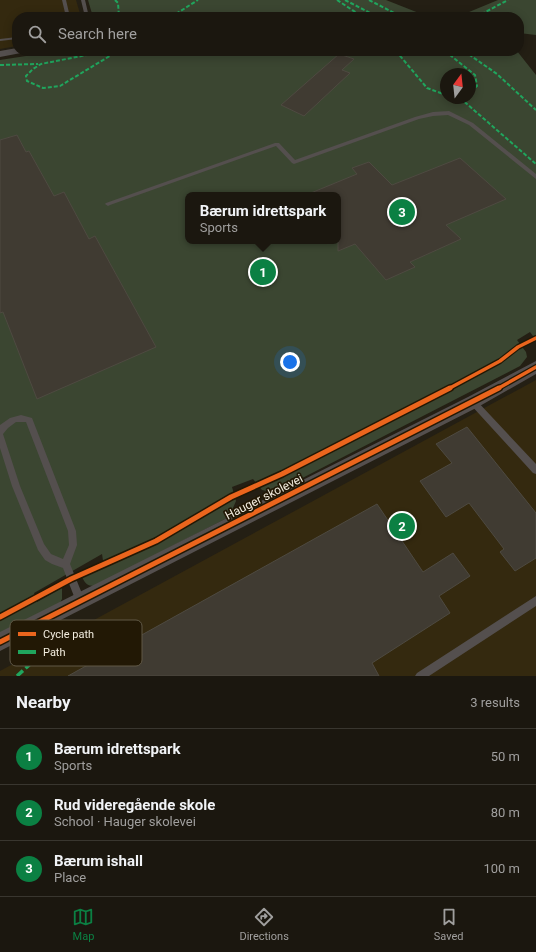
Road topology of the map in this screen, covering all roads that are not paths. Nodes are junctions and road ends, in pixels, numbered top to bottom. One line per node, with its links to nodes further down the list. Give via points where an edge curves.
1 (64, 0): 3 (lane)
2 (83, 0): 4 (lane)
3 (67, 12)
4 (86, 12)
5 (12, 39): 6 (lane)
6 (0, 40)
7 (12, 52): 8 (street)
8 (0, 54)
9 (536, 177): 10 (lane, via 471,124 450,113 439,113 417,118 294,162 277,144)
10 (108, 204)
11 (536, 367): 12 (street, Hauger skolevei)
12 (473, 402): 15 (lane); 17 (street, Hauger skolevei)
13 (0, 432): 16 (lane, via 7,422 25,418 30,420 72,531 73,545)
14 (0, 435): 16 (lane, via 16,486 41,547 48,557)
15 (536, 470)
16 (66, 564): 17 (lane)
17 (80, 601): 19 (street, Hauger skolevei)
18 (536, 601): 22 (lane)
19 (43, 620)
20 (10, 637): 21 (street, Hauger skolevei)
21 (0, 642)
22 (420, 676)

